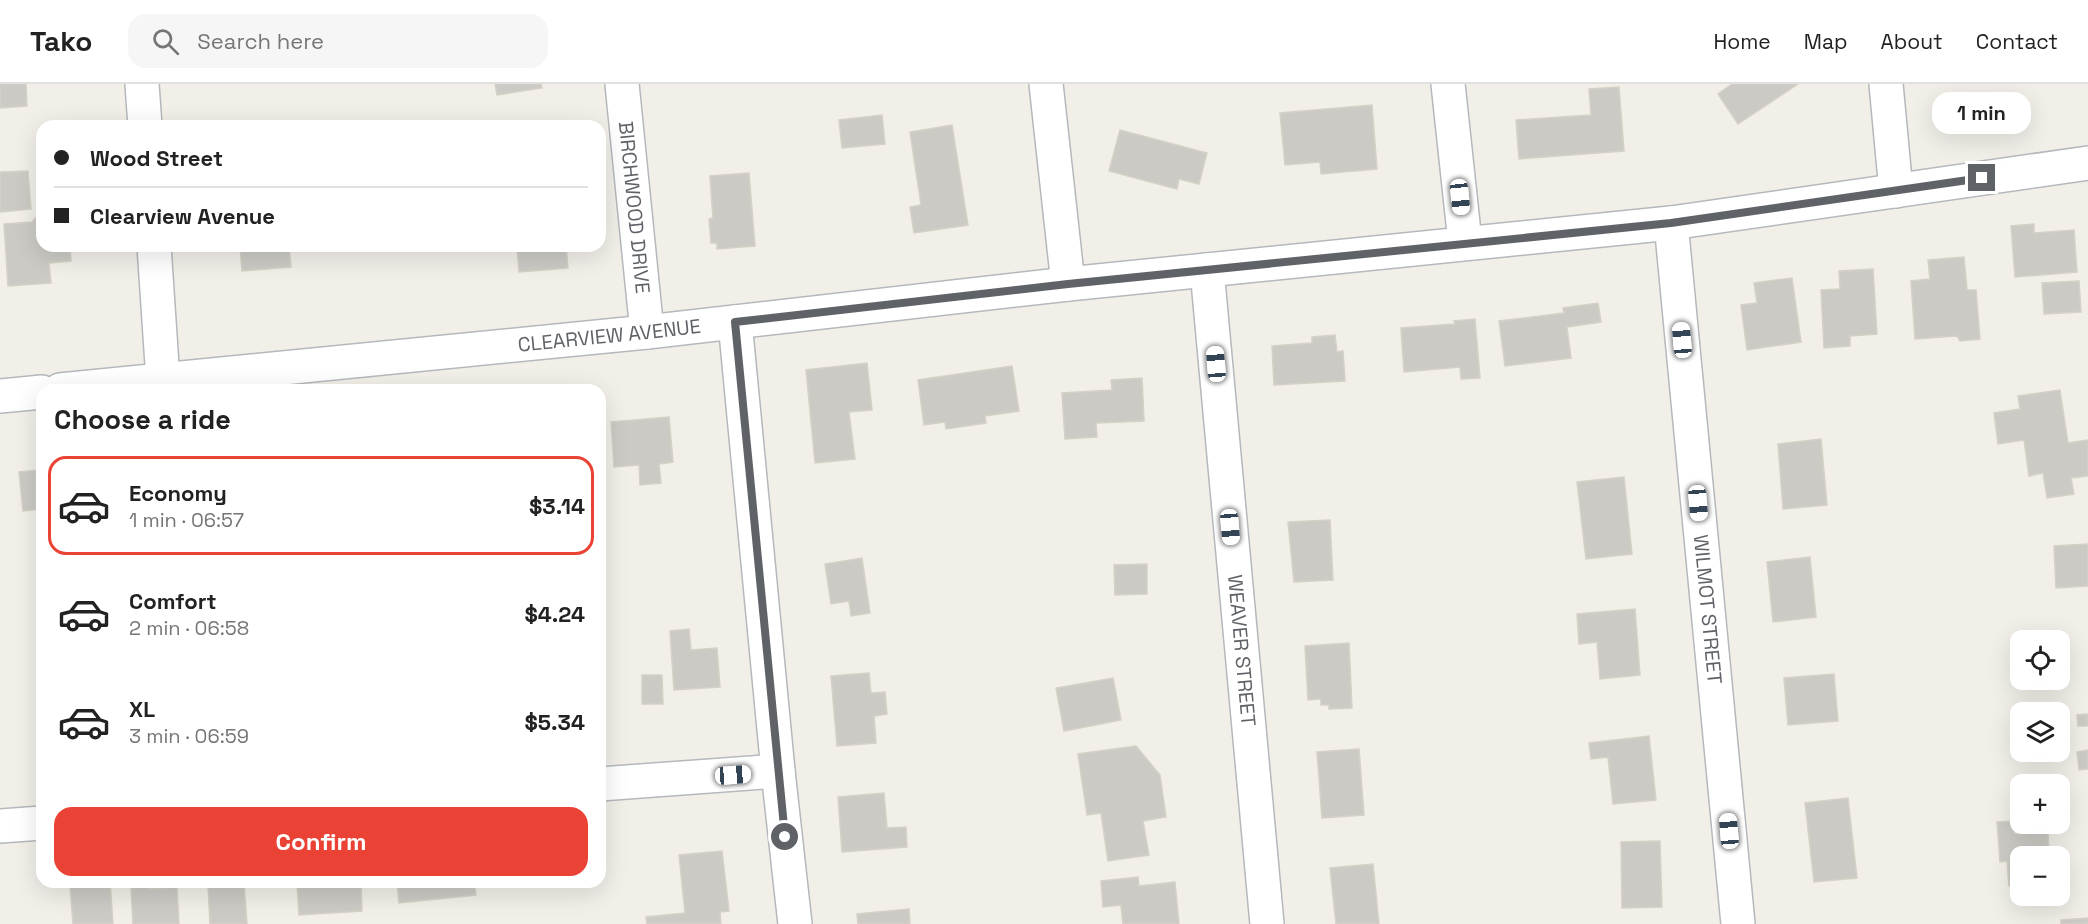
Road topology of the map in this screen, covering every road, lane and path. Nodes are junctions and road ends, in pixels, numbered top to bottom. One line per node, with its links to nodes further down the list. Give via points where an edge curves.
1 (142, 84): 6 (street)
2 (622, 84): 15 (street, BIRCHWOOD DRIVE)
3 (1046, 84): 13 (street)
4 (1448, 84): 10 (street)
5 (1886, 84): 8 (street)
6 (145, 120)
7 (2088, 163): 8 (street, CLEARVIEW AVENUE)
8 (1896, 191): 9 (street, CLEARVIEW AVENUE)
9 (1671, 223): 10 (street, CLEARVIEW AVENUE); 26 (street, WILMOT STREET)
10 (1465, 242): 12 (street, CLEARVIEW AVENUE)
11 (154, 252): 16 (street)
12 (1207, 270): 13 (street, CLEARVIEW AVENUE); 25 (street, WEAVER STREET)
13 (1068, 284): 14 (street, CLEARVIEW AVENUE)
14 (735, 322): 15 (street, CLEARVIEW AVENUE); 20 (street)
15 (647, 332): 16 (street, CLEARVIEW AVENUE)
16 (163, 380): 17 (street, CLEARVIEW AVENUE)
17 (122, 384)
18 (36, 393): 19 (street)
19 (0, 396)
20 (778, 771): 21 (street); 24 (street)
21 (606, 784)
22 (36, 823): 23 (street)
23 (0, 826)
24 (795, 924)
25 (1267, 924)
26 (1738, 924)

